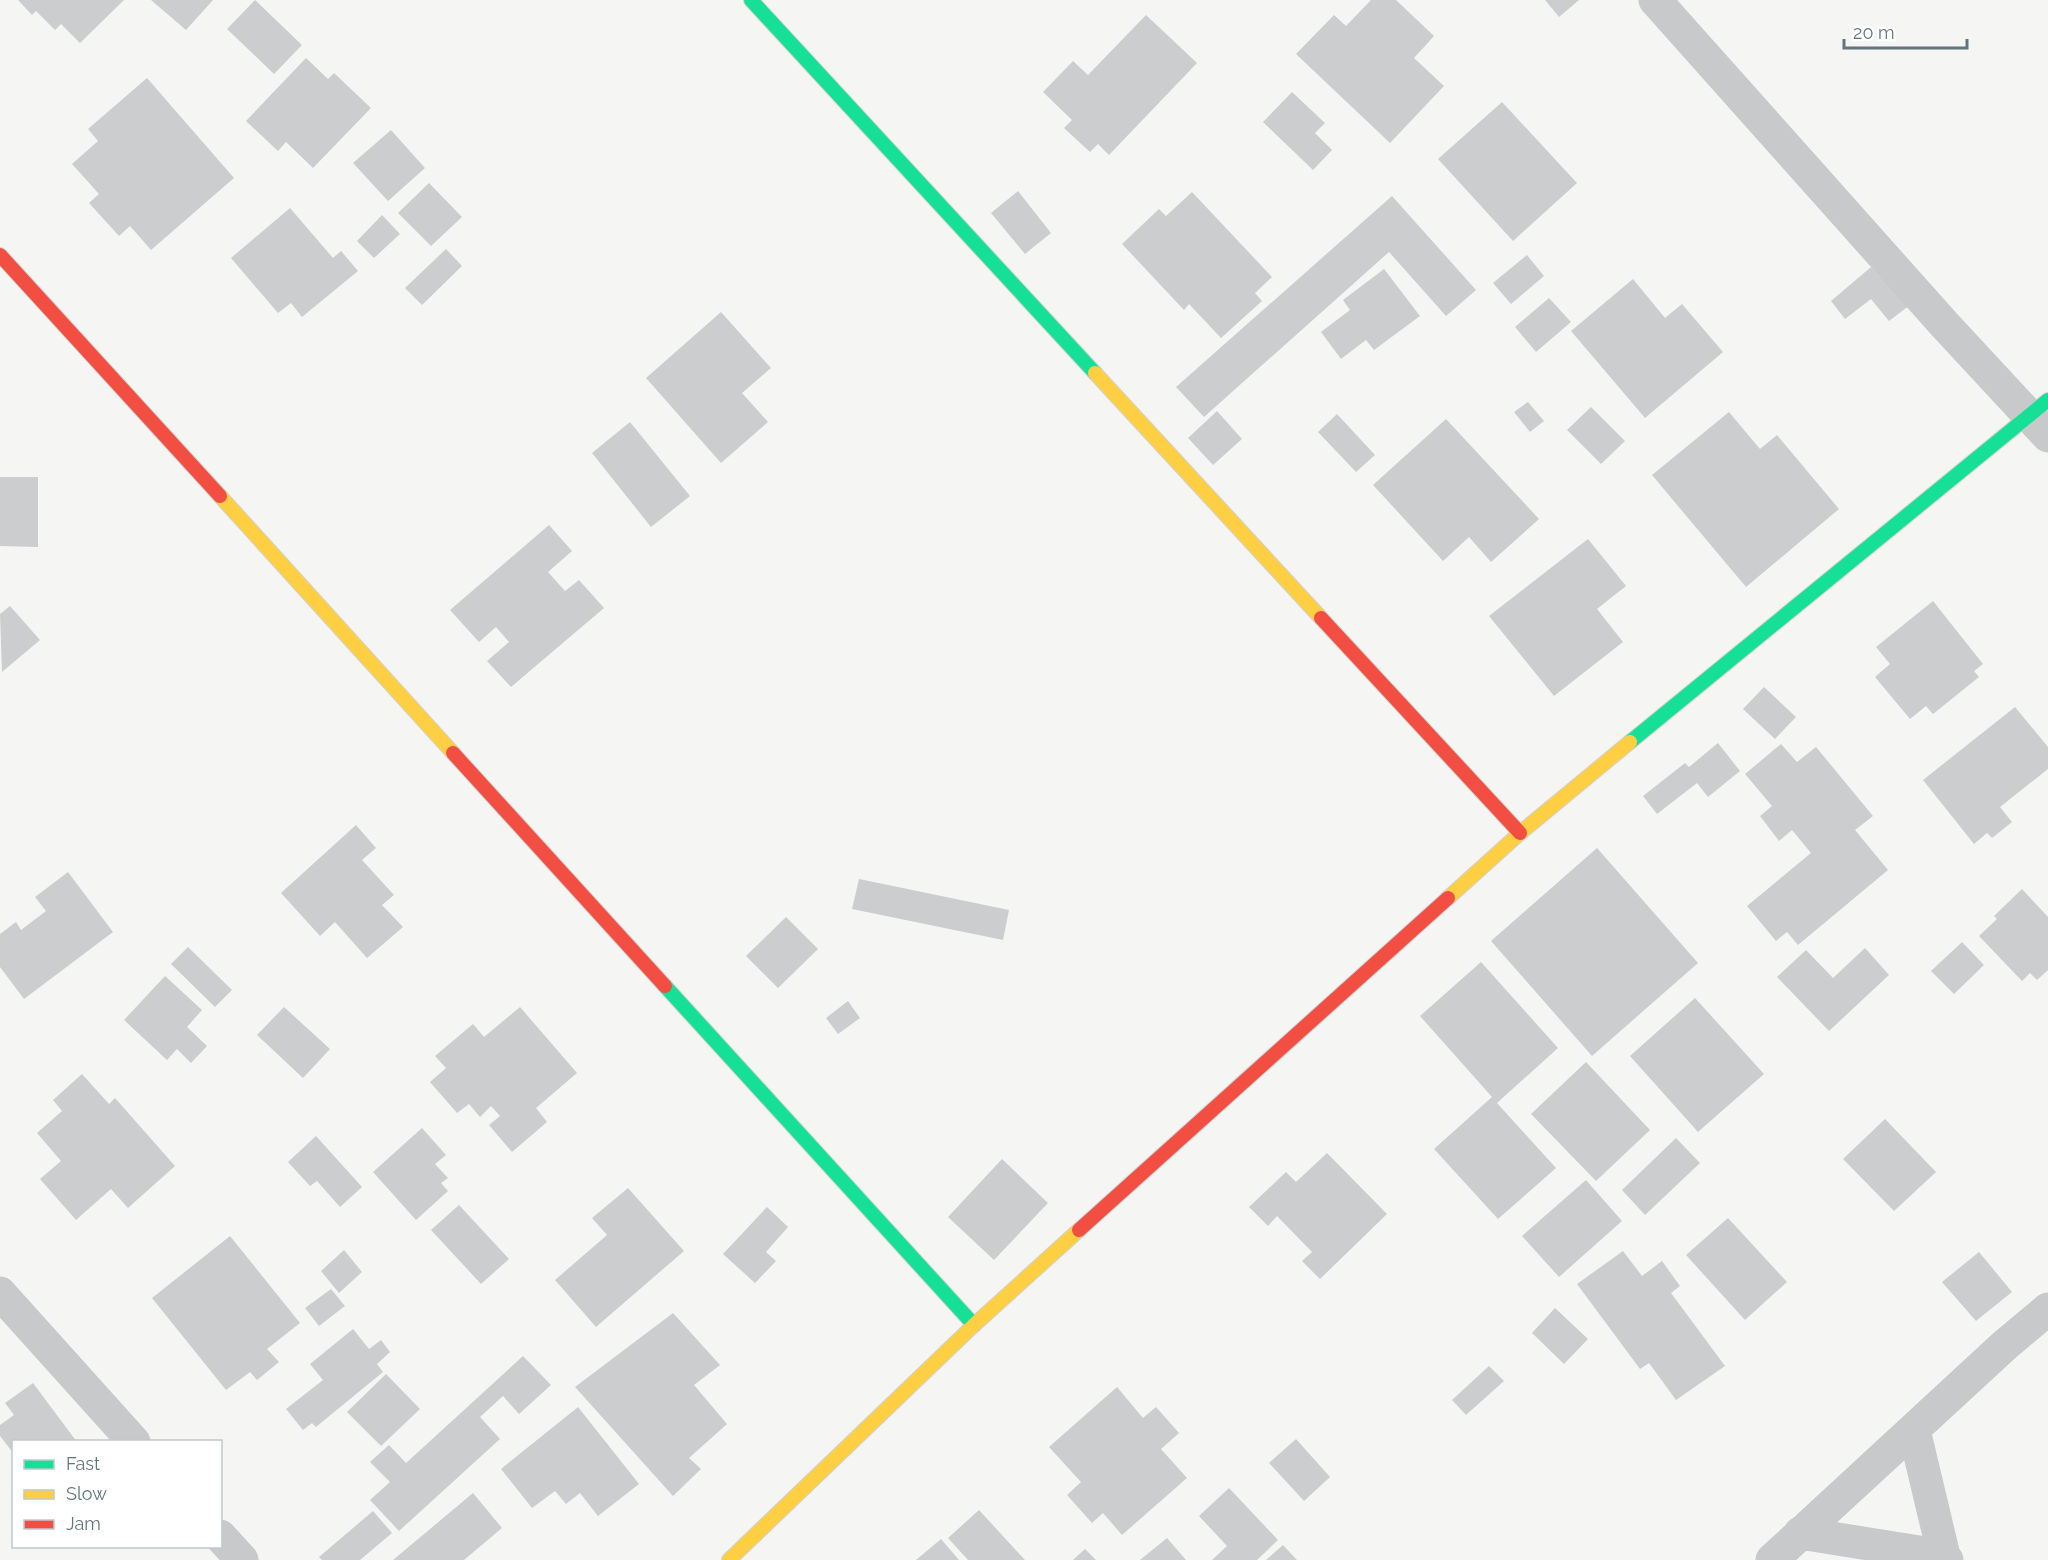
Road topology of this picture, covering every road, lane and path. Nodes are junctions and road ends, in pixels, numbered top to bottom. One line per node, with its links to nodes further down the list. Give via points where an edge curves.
1 (751, 0): 5 (street)
2 (1655, 0): 4 (street, via 1944,324)
3 (0, 255): 8 (street)
4 (2042, 418): 5 (street)
5 (1520, 833): 8 (street)
6 (5, 1309): 10 (street)
7 (2048, 1309): 9 (street)
8 (974, 1325): 15 (street)
9 (1914, 1430): 11 (street); 13 (street)
10 (132, 1440)
11 (1800, 1533): 13 (street); 16 (street)
12 (222, 1538): 14 (street)
13 (1945, 1558)
14 (242, 1560)
15 (729, 1560)
16 (1772, 1560)

